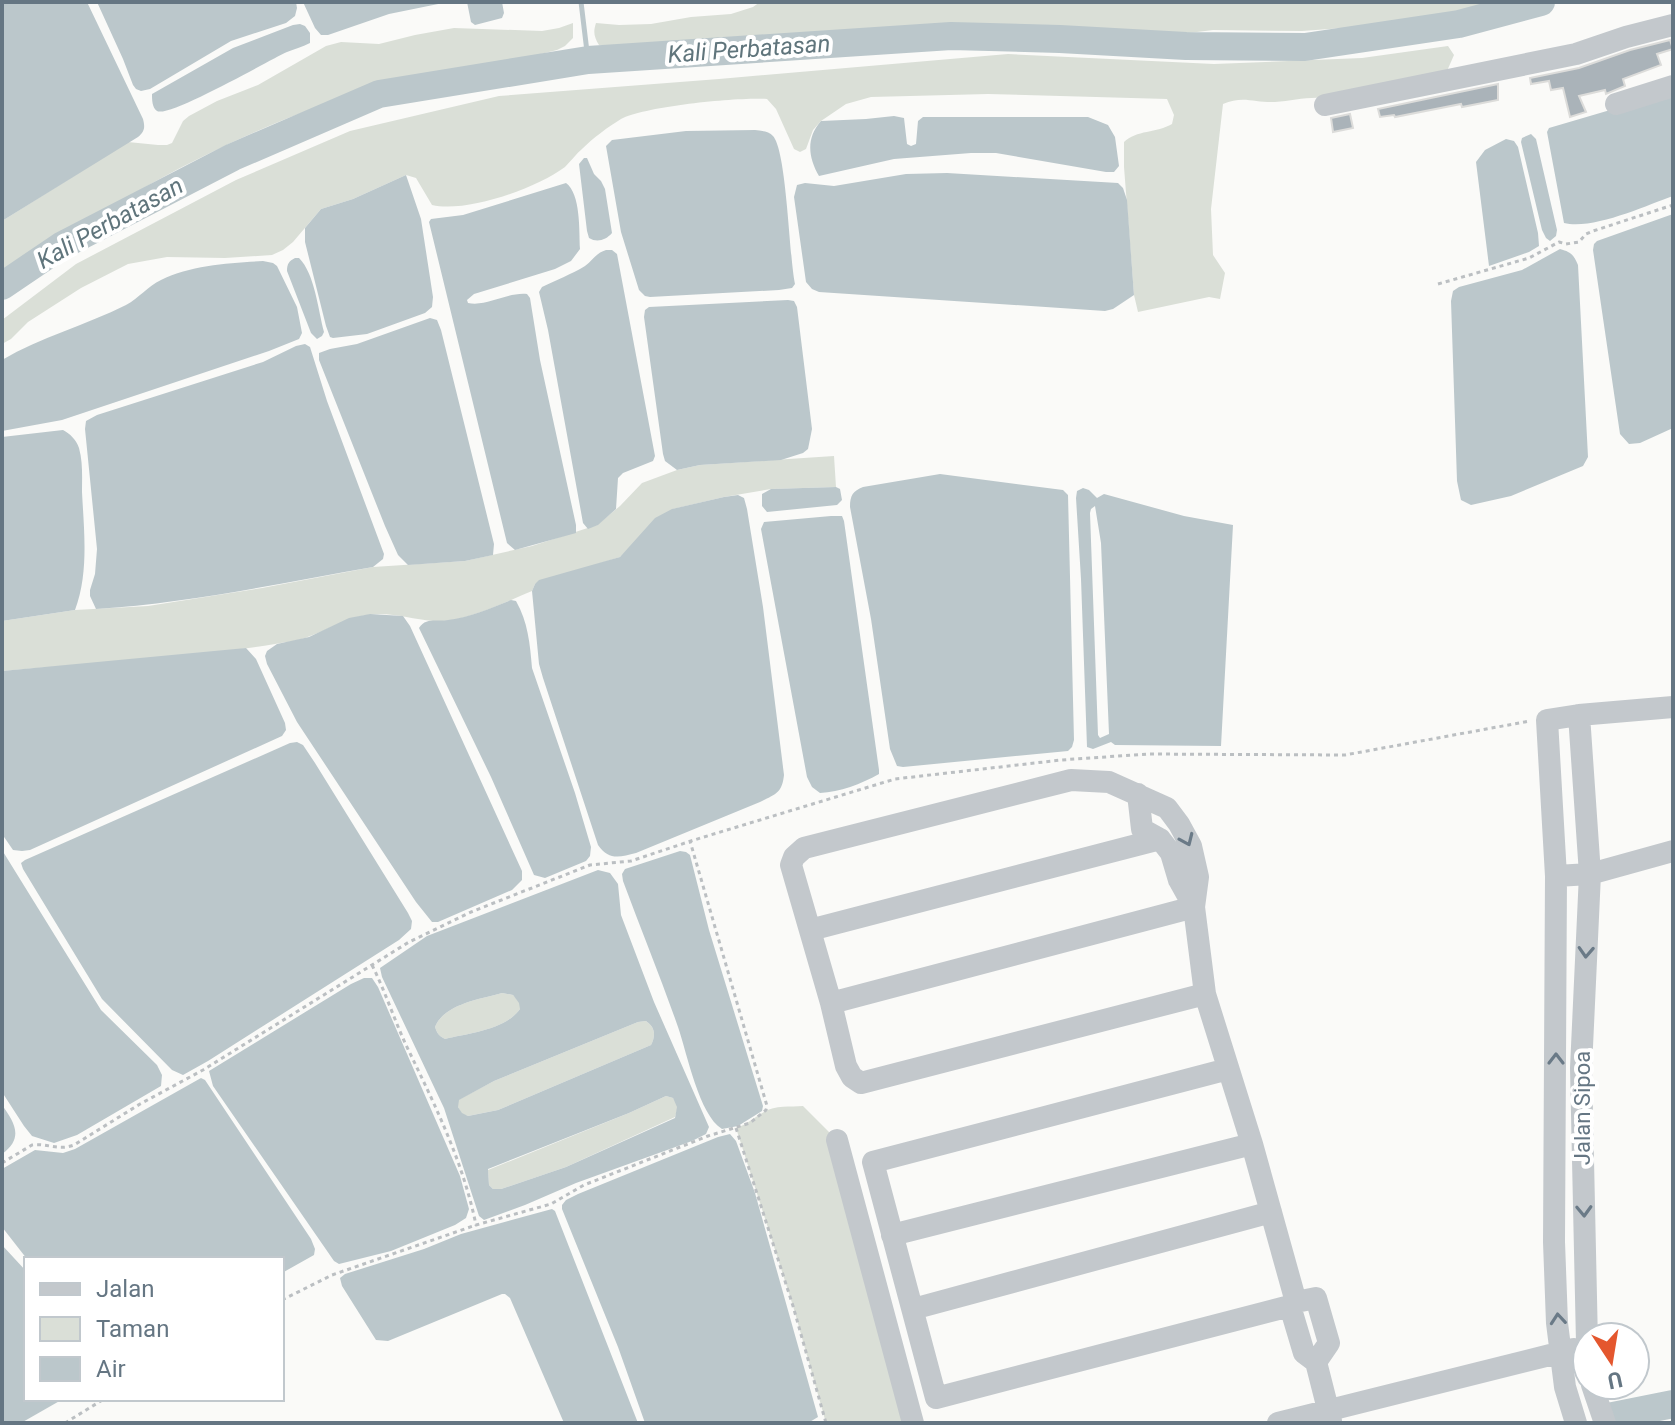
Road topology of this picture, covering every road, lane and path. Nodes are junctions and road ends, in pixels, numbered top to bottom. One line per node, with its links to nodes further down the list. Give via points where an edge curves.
1 (1673, 25): 4 (street, via 1576,54)
2 (1673, 86): 3 (street)
3 (1616, 104)
4 (1325, 105)
5 (1673, 205): 6 (path, via 1593,231 1579,242 1559,242 1529,258)
6 (1438, 284)
7 (1673, 707): 8 (street)
8 (1579, 715): 9 (street); 14 (street, Jalan Sipoa)
9 (1547, 720): 12 (path, via 1345,755 1148,754 895,779); 15 (street)
10 (1138, 794): 11 (street, via 1142,829); 16 (street, one-way to 16, via 1167,808 1191,846 1198,877); 17 (street, via 1109,782 1071,780 804,848 791,865)
11 (1160, 839): 16 (street); 17 (street)
12 (690, 841): 18 (path, via 631,861 590,865 471,912); 22 (path, via 767,1106 750,1123)
13 (1673, 851): 14 (street)
14 (1590, 874): 15 (street); 32 (street, Jalan Sipoa, one-way to 32, via 1581,1068)
15 (1556, 876): 34 (street, one-way to 15, via 1554,1242)
16 (1194, 907): 19 (street); 20 (street)
17 (810, 930): 20 (street)
18 (372, 965): 25 (path, via 74,1145 32,1145); 27 (path, via 446,1129)
19 (1205, 994): 20 (street, via 861,1083 846,1066); 21 (street)
20 (831, 1003)
21 (1228, 1069): 24 (street); 28 (street, via 873,1162)
22 (736, 1128): 27 (path, via 584,1185 551,1204); 39 (path)
23 (837, 1140): 40 (street)
24 (1252, 1144): 26 (street); 28 (street)
25 (2, 1163)
26 (1271, 1212): 30 (street); 31 (street)
27 (476, 1225): 29 (path, via 332,1275)
28 (892, 1235): 31 (street)
29 (284, 1299)
30 (1293, 1304): 31 (street, via 936,1398); 37 (street, via 1316,1298 1329,1343 1316,1362)
31 (913, 1309)
32 (1586, 1321)
33 (1571, 1349): 34 (street)
34 (1562, 1351): 37 (street); 42 (street)
35 (101, 1401): 38 (path)
36 (1597, 1401): 43 (street)
37 (1330, 1417): 41 (street)
38 (65, 1423)
39 (826, 1423)
40 (913, 1423)
41 (1278, 1423)
42 (1576, 1423)
43 (1605, 1423)

